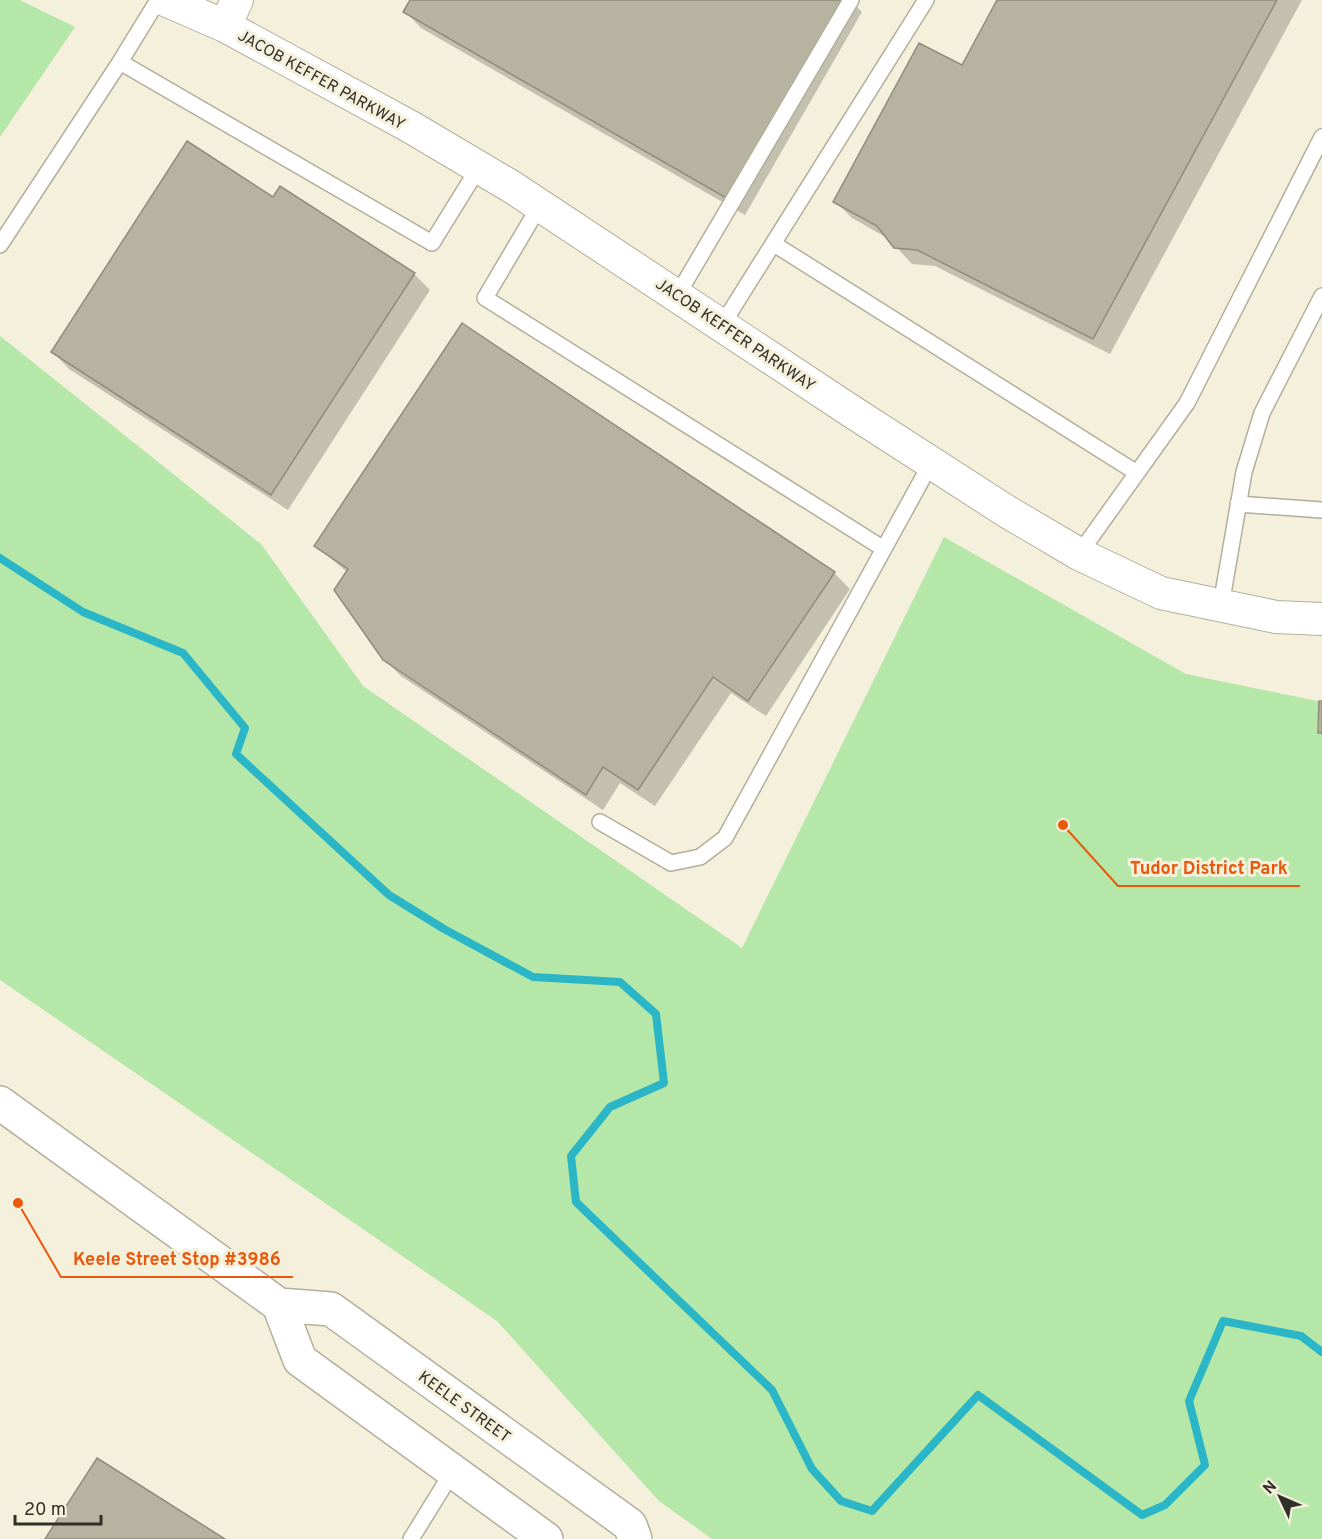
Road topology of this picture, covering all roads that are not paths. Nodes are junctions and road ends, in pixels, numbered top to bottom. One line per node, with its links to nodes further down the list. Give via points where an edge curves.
1 (158, 0): 6 (lane)
2 (165, 0): 5 (street, JACOB KEFFER PARKWAY)
3 (851, 0): 12 (lane)
4 (926, 0): 10 (lane)
5 (231, 13): 8 (street, JACOB KEFFER PARKWAY)
6 (120, 62): 8 (lane, via 432,243); 11 (lane)
7 (1322, 137): 16 (lane, via 1187,403)
8 (478, 167): 9 (street, JACOB KEFFER PARKWAY)
9 (540, 205): 12 (street, JACOB KEFFER PARKWAY); 19 (lane, via 485,298)
10 (774, 244): 14 (lane); 16 (lane)
11 (0, 245)
12 (678, 294): 14 (street, JACOB KEFFER PARKWAY)
13 (1322, 296): 17 (lane, via 1262,413)
14 (722, 325): 15 (street, JACOB KEFFER PARKWAY)
15 (931, 463): 19 (lane); 20 (street, JACOB KEFFER PARKWAY)
16 (1137, 473): 20 (lane)
17 (1238, 504): 18 (lane); 21 (lane)
18 (1322, 510)
19 (884, 549): 23 (lane, via 725,838 700,857 671,863)
20 (1079, 554): 21 (street, JACOB KEFFER PARKWAY, via 1161,593)
21 (1221, 605): 22 (street, JACOB KEFFER PARKWAY, via 1276,617)
22 (1322, 619)
23 (600, 822)
24 (0, 1103): 25 (main road)
25 (279, 1305): 26 (main road, via 300,1360); 29 (main road, KEELE STREET, via 331,1309 630,1524)
26 (453, 1471): 27 (lane); 28 (main road)
27 (411, 1539)
28 (546, 1539)
29 (635, 1539)

